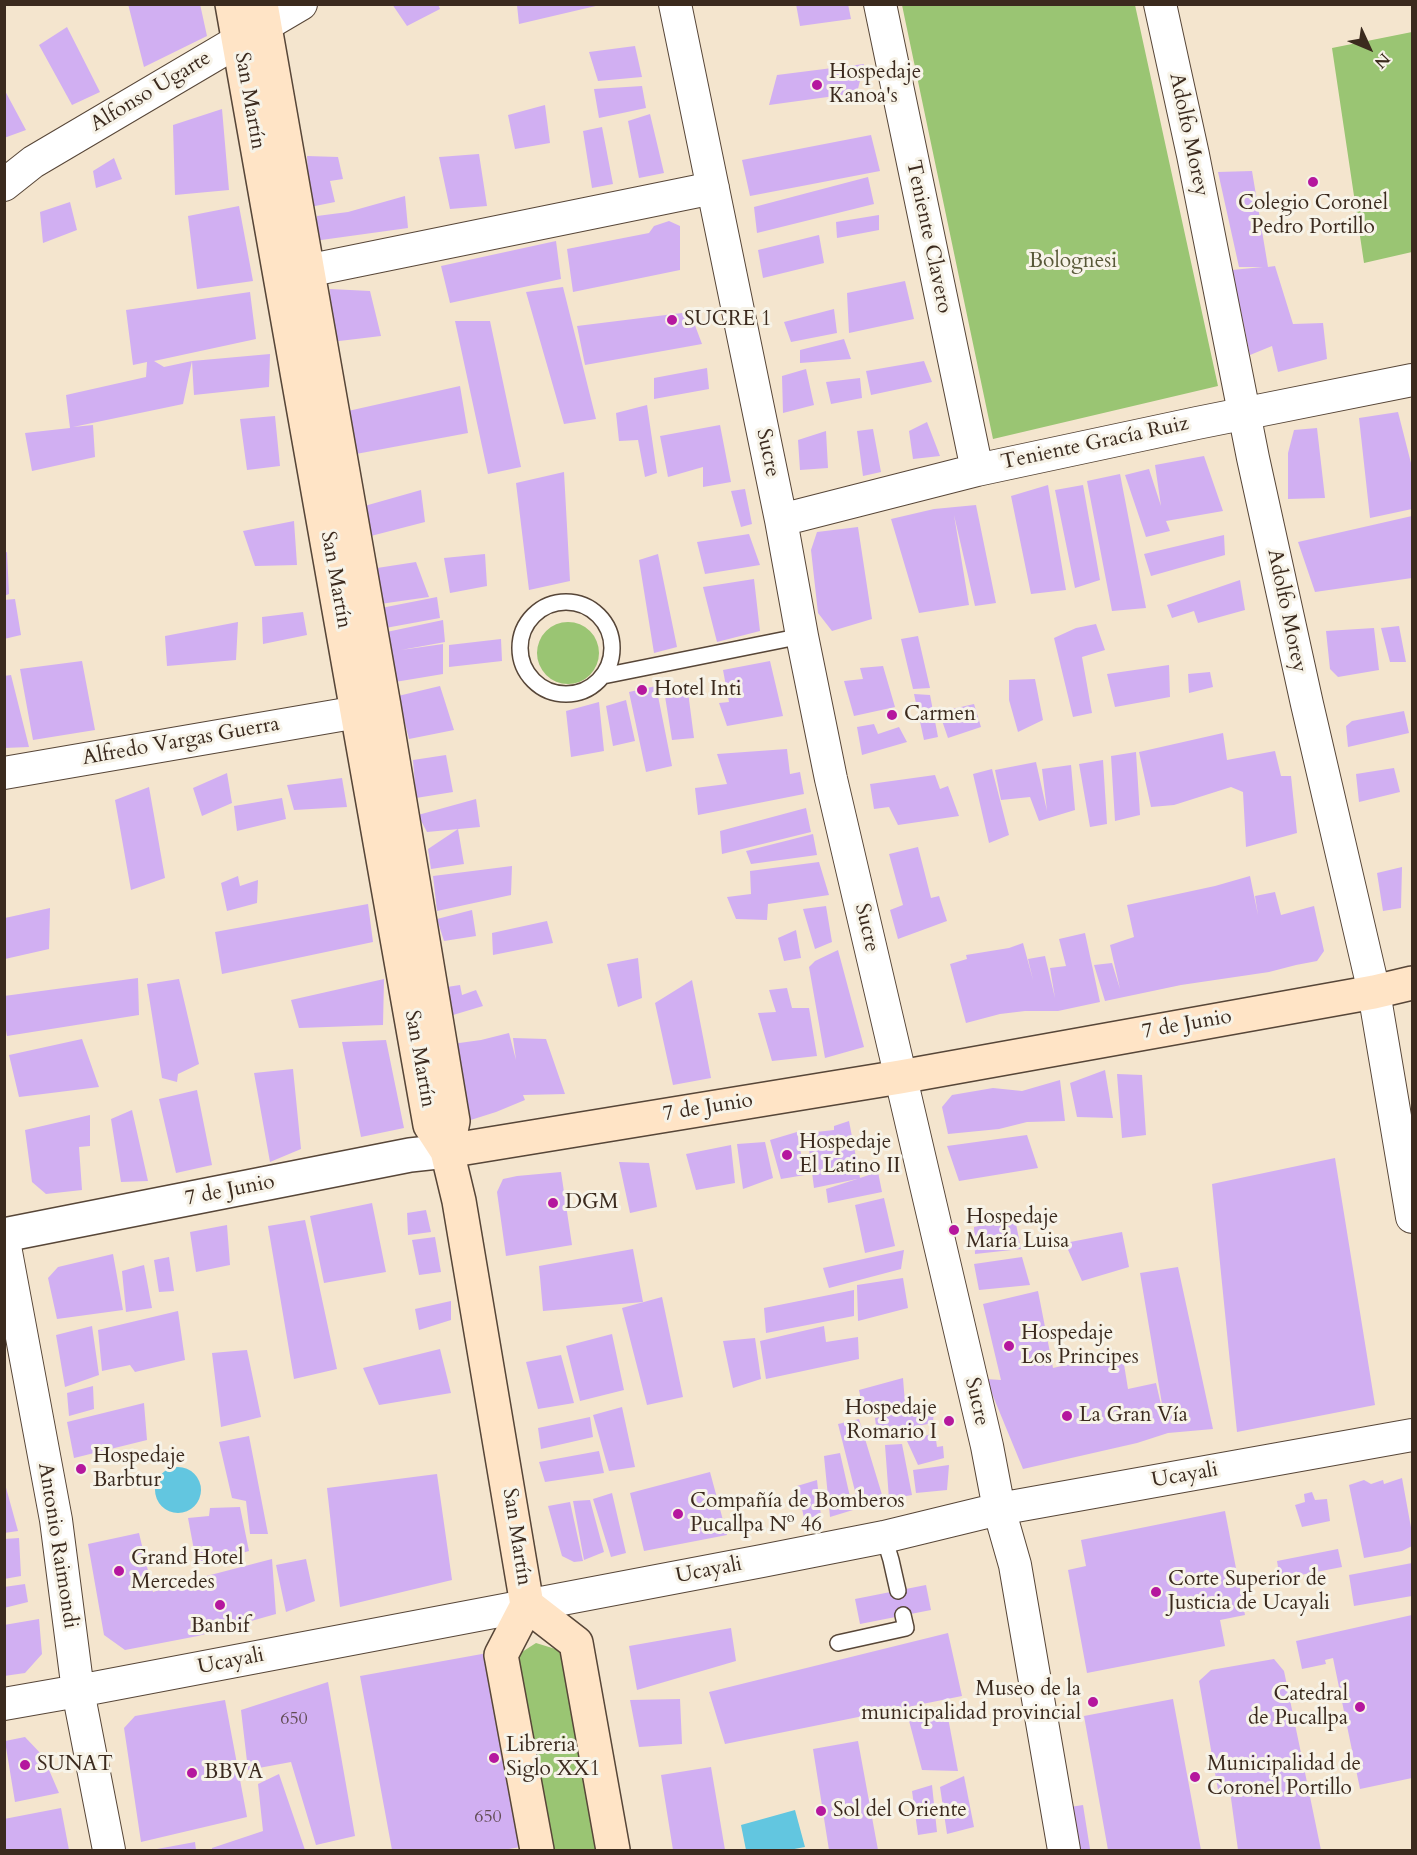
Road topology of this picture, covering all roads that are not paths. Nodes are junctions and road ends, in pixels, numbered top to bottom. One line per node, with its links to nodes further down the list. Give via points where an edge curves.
1 (232, 4): 6 (main road, San Martín)
2 (301, 4): 6 (street, Alfonso Ugarte)
3 (675, 4): 8 (street, Sucre)
4 (880, 4): 12 (street, Teniente Clavero)
5 (1160, 4): 11 (street, Adolfo Morey)
6 (255, 24): 7 (street, Alfonso Ugarte, via 33,162); 9 (main road, San Martín)
7 (4, 185)
8 (713, 188): 9 (street); 13 (street, Sucre)
9 (294, 273): 16 (main road, San Martín)
10 (1413, 380): 11 (street, Teniente Gracía Ruiz)
11 (1244, 414): 12 (street, Teniente Gracía Ruiz); 19 (street, Adolfo Morey)
12 (977, 470): 13 (street, Teniente Gracía Ruiz)
13 (781, 520): 14 (street, Sucre)
14 (802, 636): 15 (lane); 20 (street, Sucre)
15 (603, 676): 15 (lane, via 592,687 572,694 548,691 535,682 520,656 523,634 535,614 563,602 578,603 603,619 612,648)
16 (371, 709): 17 (street, Alfredo Vargas Guerra); 21 (main road, San Martín, via 430,1125)
17 (4, 773)
18 (1413, 983): 19 (main road, 7 de Junio)
19 (1374, 992): 20 (main road, 7 de Junio); 22 (street, Adolfo Morey)
20 (900, 1077): 21 (main road, 7 de Junio); 26 (street, Sucre)
21 (447, 1151): 23 (street, 7 de Junio); 29 (main road, San Martín, via 459,1201)
22 (1413, 1216)
23 (4, 1235)
24 (4, 1241): 32 (street, Antonio Raimondi, via 56,1520)
25 (1413, 1436): 26 (street, Ucayali)
26 (999, 1509): 27 (street, Ucayali); 37 (street, Sucre, via 1049,1715)
27 (884, 1537): 28 (lane); 29 (street, Ucayali)
28 (898, 1591)
29 (527, 1605): 32 (street, Ucayali); 35 (main road, San Martín, via 501,1655); 36 (main road, San Martín, via 576,1643)
30 (903, 1615): 31 (lane, via 906,1628)
31 (838, 1643)
32 (78, 1691): 33 (street, Ucayali); 34 (street, Antonio Raimondi)
33 (4, 1704)
34 (109, 1851)
35 (537, 1851)
36 (613, 1851)
37 (1064, 1851)

